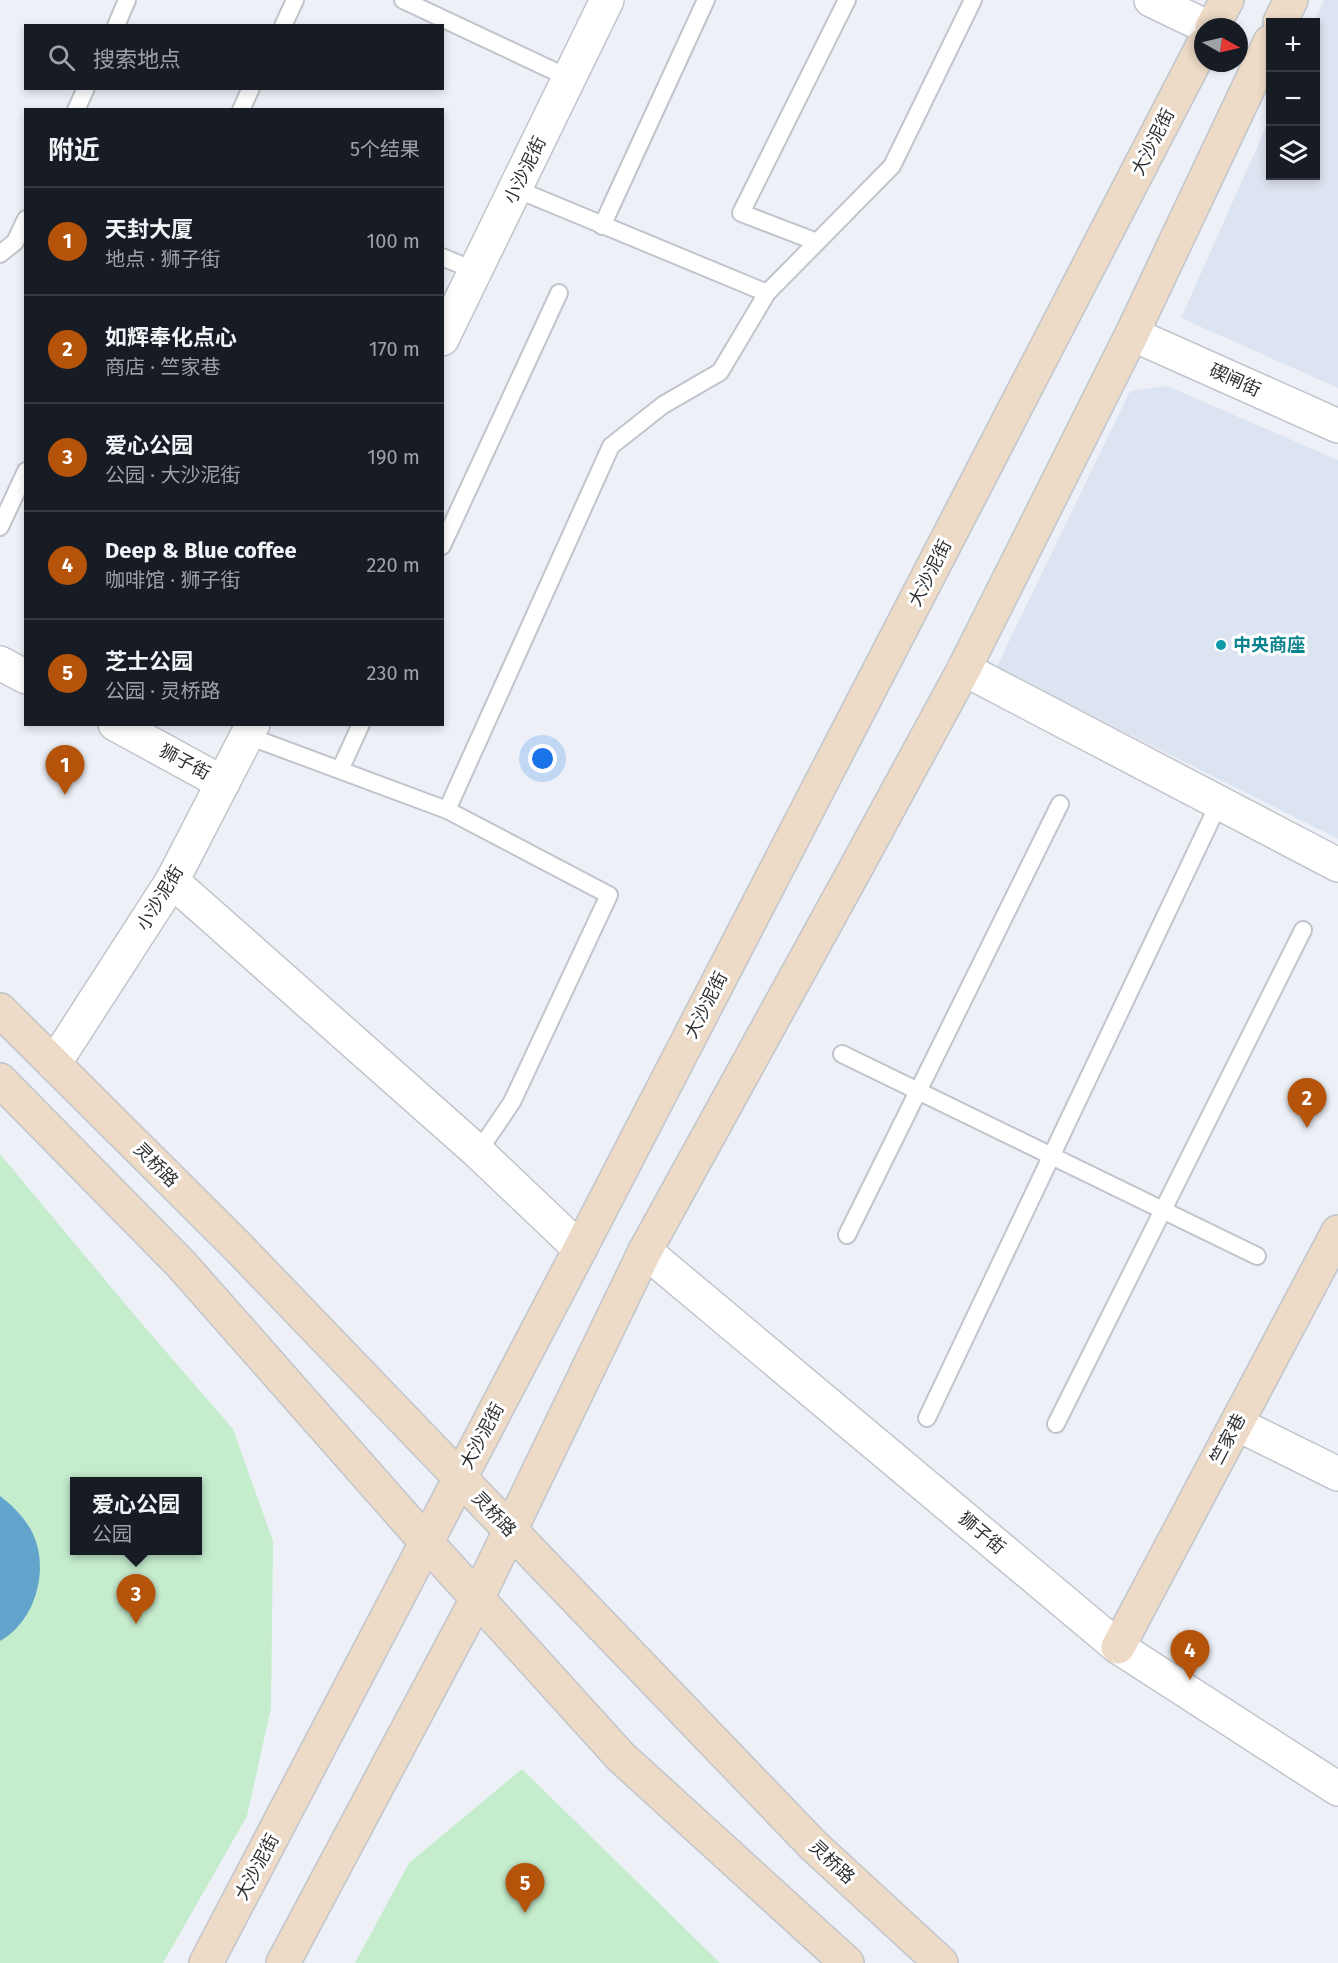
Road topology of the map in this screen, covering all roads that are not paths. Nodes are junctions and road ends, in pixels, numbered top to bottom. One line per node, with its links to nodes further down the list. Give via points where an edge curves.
1 (127, 0): 14 (lane)
2 (295, 0): 15 (lane)
3 (403, 0): 18 (lane)
4 (607, 0): 18 (street, 小沙泥街)
5 (706, 0): 25 (lane)
6 (847, 0): 27 (lane, via 741,213)
7 (973, 0): 27 (lane, via 892,166)
8 (1152, 0): 13 (street)
9 (1227, 0): 11 (main road)
10 (1291, 0): 12 (main road)
11 (1217, 18)
12 (1282, 18)
13 (1194, 21)
14 (117, 24)
15 (284, 24)
16 (1266, 50): 33 (main road)
17 (1194, 62): 63 (main road, 大沙泥街)
18 (570, 78): 23 (street, 小沙泥街)
19 (85, 90): 21 (lane)
20 (250, 90): 22 (lane)
21 (77, 108)
22 (242, 108)
23 (516, 189): 25 (lane); 30 (street, 小沙泥街)
24 (24, 223): 26 (lane)
25 (602, 226): 32 (lane)
26 (13, 242): 28 (lane)
27 (817, 242): 32 (lane)
28 (0, 254)
29 (444, 258): 30 (lane)
30 (476, 272): 34 (street, 小沙泥街)
31 (559, 293): 38 (lane)
32 (767, 293): 49 (lane, via 720,372 663,405 611,446)
33 (1132, 334): 35 (street, 碶闸街); 40 (main road)
34 (444, 335)
35 (1338, 426)
36 (24, 475): 37 (lane)
37 (0, 527)
38 (444, 542)
39 (0, 663): 41 (street)
40 (964, 669): 47 (street); 64 (main road)
41 (24, 676)
42 (119, 726): 46 (street, 狮子街)
43 (360, 726): 45 (lane)
44 (250, 730): 45 (lane); 46 (street, 小沙泥街)
45 (340, 770): 49 (lane)
46 (224, 783): 51 (street, 小沙泥街)
47 (1219, 803): 50 (street); 59 (lane)
48 (1060, 804): 57 (lane)
49 (447, 810): 58 (lane, via 609,895 512,1101)
50 (1338, 865)
51 (172, 881): 55 (street, 小沙泥街); 58 (street)
52 (1303, 930): 60 (lane)
53 (0, 1010): 55 (main road, 灵桥路)
54 (842, 1054): 57 (lane)
55 (54, 1064): 70 (main road, 灵桥路, via 238,1247)
56 (0, 1080): 72 (main road, via 181,1263)
57 (918, 1091): 59 (lane); 62 (lane)
58 (478, 1152): 63 (street)
59 (1052, 1156): 60 (lane); 66 (lane)
60 (1163, 1210): 65 (lane); 67 (lane)
61 (1338, 1232): 68 (main road, 竺家巷)
62 (847, 1235)
63 (580, 1249): 70 (main road, 大沙泥街)
64 (645, 1251): 71 (main road); 74 (street, 狮子街)
65 (1257, 1256)
66 (927, 1418)
67 (1056, 1424)
68 (1236, 1424): 69 (street); 74 (main road, 竺家巷)
69 (1338, 1474)
70 (460, 1479): 71 (main road, 灵桥路); 72 (main road, 大沙泥街)
71 (510, 1531): 73 (main road); 79 (main road, 灵桥路, via 814,1846)
72 (427, 1543): 73 (main road); 76 (main road, 大沙泥街)
73 (477, 1599): 77 (main road); 78 (main road, via 621,1757)
74 (1118, 1647): 75 (street, 狮子街)
75 (1338, 1789)
76 (206, 1963)
77 (283, 1963)
78 (847, 1963)
79 (940, 1963)

